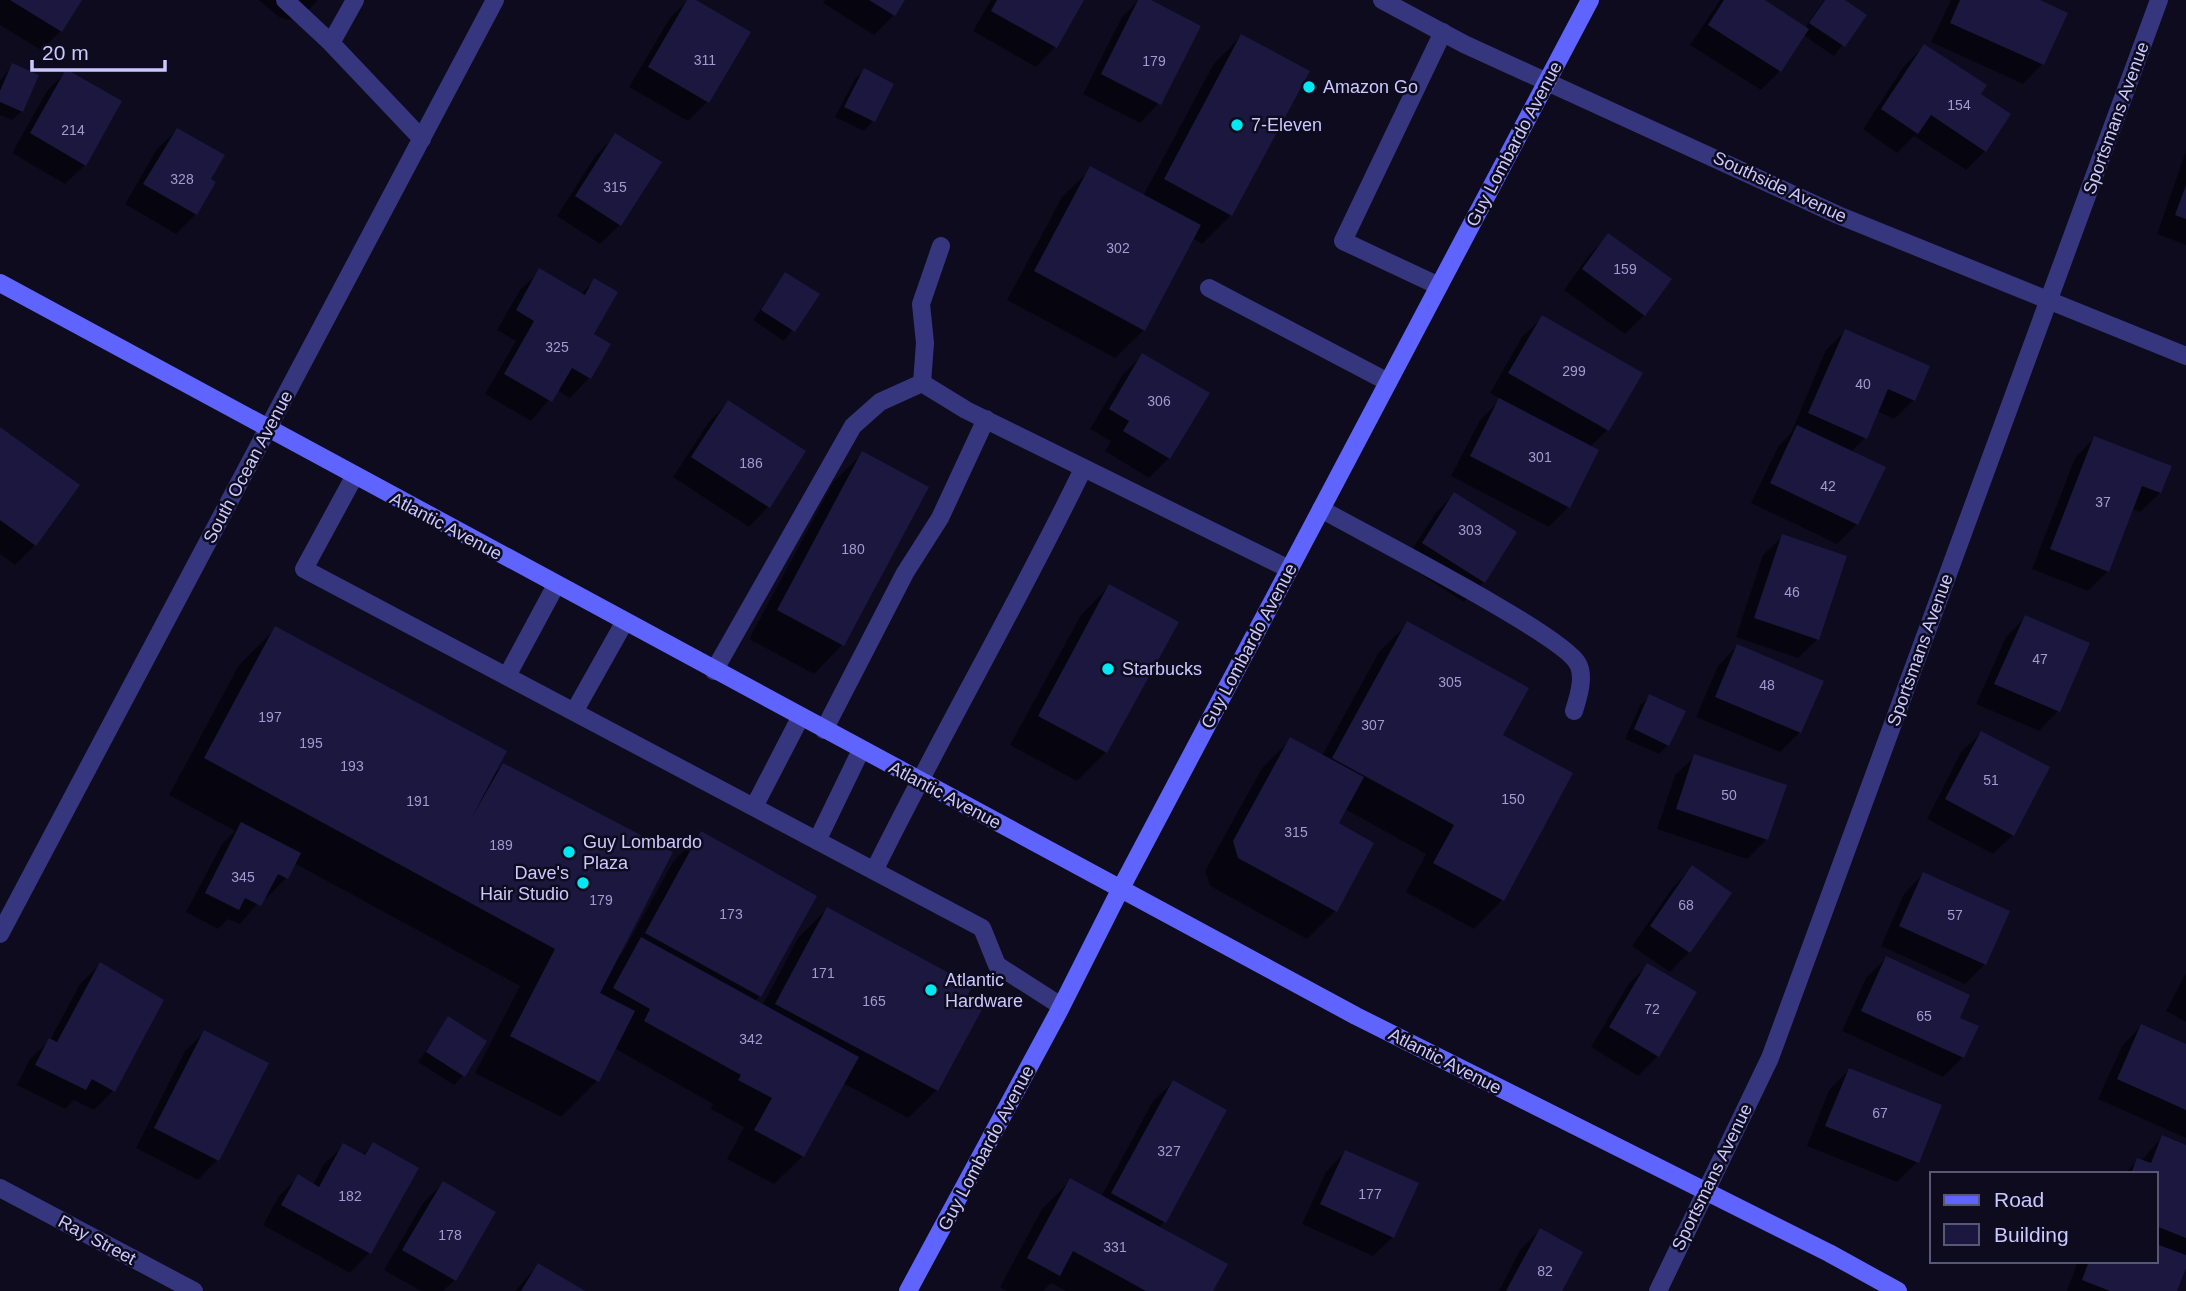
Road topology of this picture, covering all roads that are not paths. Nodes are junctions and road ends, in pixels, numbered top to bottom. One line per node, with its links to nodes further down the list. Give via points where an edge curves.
1 (285, 0): 8 (street)
2 (355, 0): 8 (street)
3 (495, 0): 10 (street, South Ocean Avenue)
4 (1382, 0): 7 (street, Southside Avenue)
5 (1590, 0): 9 (main road, Guy Lombardo Avenue)
6 (2159, 0): 15 (street, Sportsmans Avenue)
7 (1443, 32): 9 (street, Southside Avenue); 13 (street, via 1343,241)
8 (331, 43): 10 (street)
9 (1548, 80): 13 (main road, Guy Lombardo Avenue); 15 (street, Southside Avenue, via 1838,215)
10 (422, 139): 20 (street, South Ocean Avenue)
11 (941, 246): 18 (street, via 921,304 925,343)
12 (0, 283): 20 (main road, Atlantic Avenue)
13 (1439, 286): 17 (main road, Guy Lombardo Avenue)
14 (1209, 288): 17 (street)
15 (2048, 301): 16 (street, Southside Avenue); 42 (street, Sportsmans Avenue, via 1770,1058)
16 (2186, 356)
17 (1388, 382): 23 (main road, Guy Lombardo Avenue)
18 (922, 383): 19 (street); 27 (street, via 880,402 853,426)
19 (986, 419): 21 (street); 32 (street, via 940,518 905,573)
20 (268, 430): 22 (main road, Atlantic Avenue); 39 (street, South Ocean Avenue)
21 (1083, 469): 24 (street); 34 (street, via 1032,573)
22 (354, 477): 25 (main road, Atlantic Avenue); 28 (street, via 304,569)
23 (1321, 509): 24 (main road, Guy Lombardo Avenue); 29 (street, via 1563,649 1578,664)
24 (1289, 569): 38 (main road, Guy Lombardo Avenue)
25 (556, 585): 26 (main road, Atlantic Avenue); 28 (street)
26 (624, 622): 27 (main road, Atlantic Avenue); 30 (street)
27 (714, 671): 31 (main road, Atlantic Avenue)
28 (507, 676): 30 (street)
29 (1574, 711)
30 (574, 712): 35 (street)
31 (800, 718): 32 (main road, Atlantic Avenue); 35 (street)
32 (824, 730): 33 (main road, Atlantic Avenue)
33 (861, 750): 34 (main road, Atlantic Avenue); 36 (street)
34 (918, 781): 37 (street); 38 (main road, Atlantic Avenue)
35 (754, 807): 36 (street)
36 (817, 841): 37 (street)
37 (873, 871): 40 (street, via 982,929 997,965)
38 (1120, 890): 40 (main road, Guy Lombardo Avenue); 42 (main road, Atlantic Avenue, via 1356,1016)
39 (0, 934)
40 (1061, 1006): 44 (main road, Guy Lombardo Avenue)
41 (0, 1188): 43 (street, Ray Street)
42 (1704, 1191): 45 (street, Sportsmans Avenue); 46 (main road, Atlantic Avenue)
43 (194, 1291)
44 (908, 1291)
45 (1658, 1291)
46 (1898, 1291)

